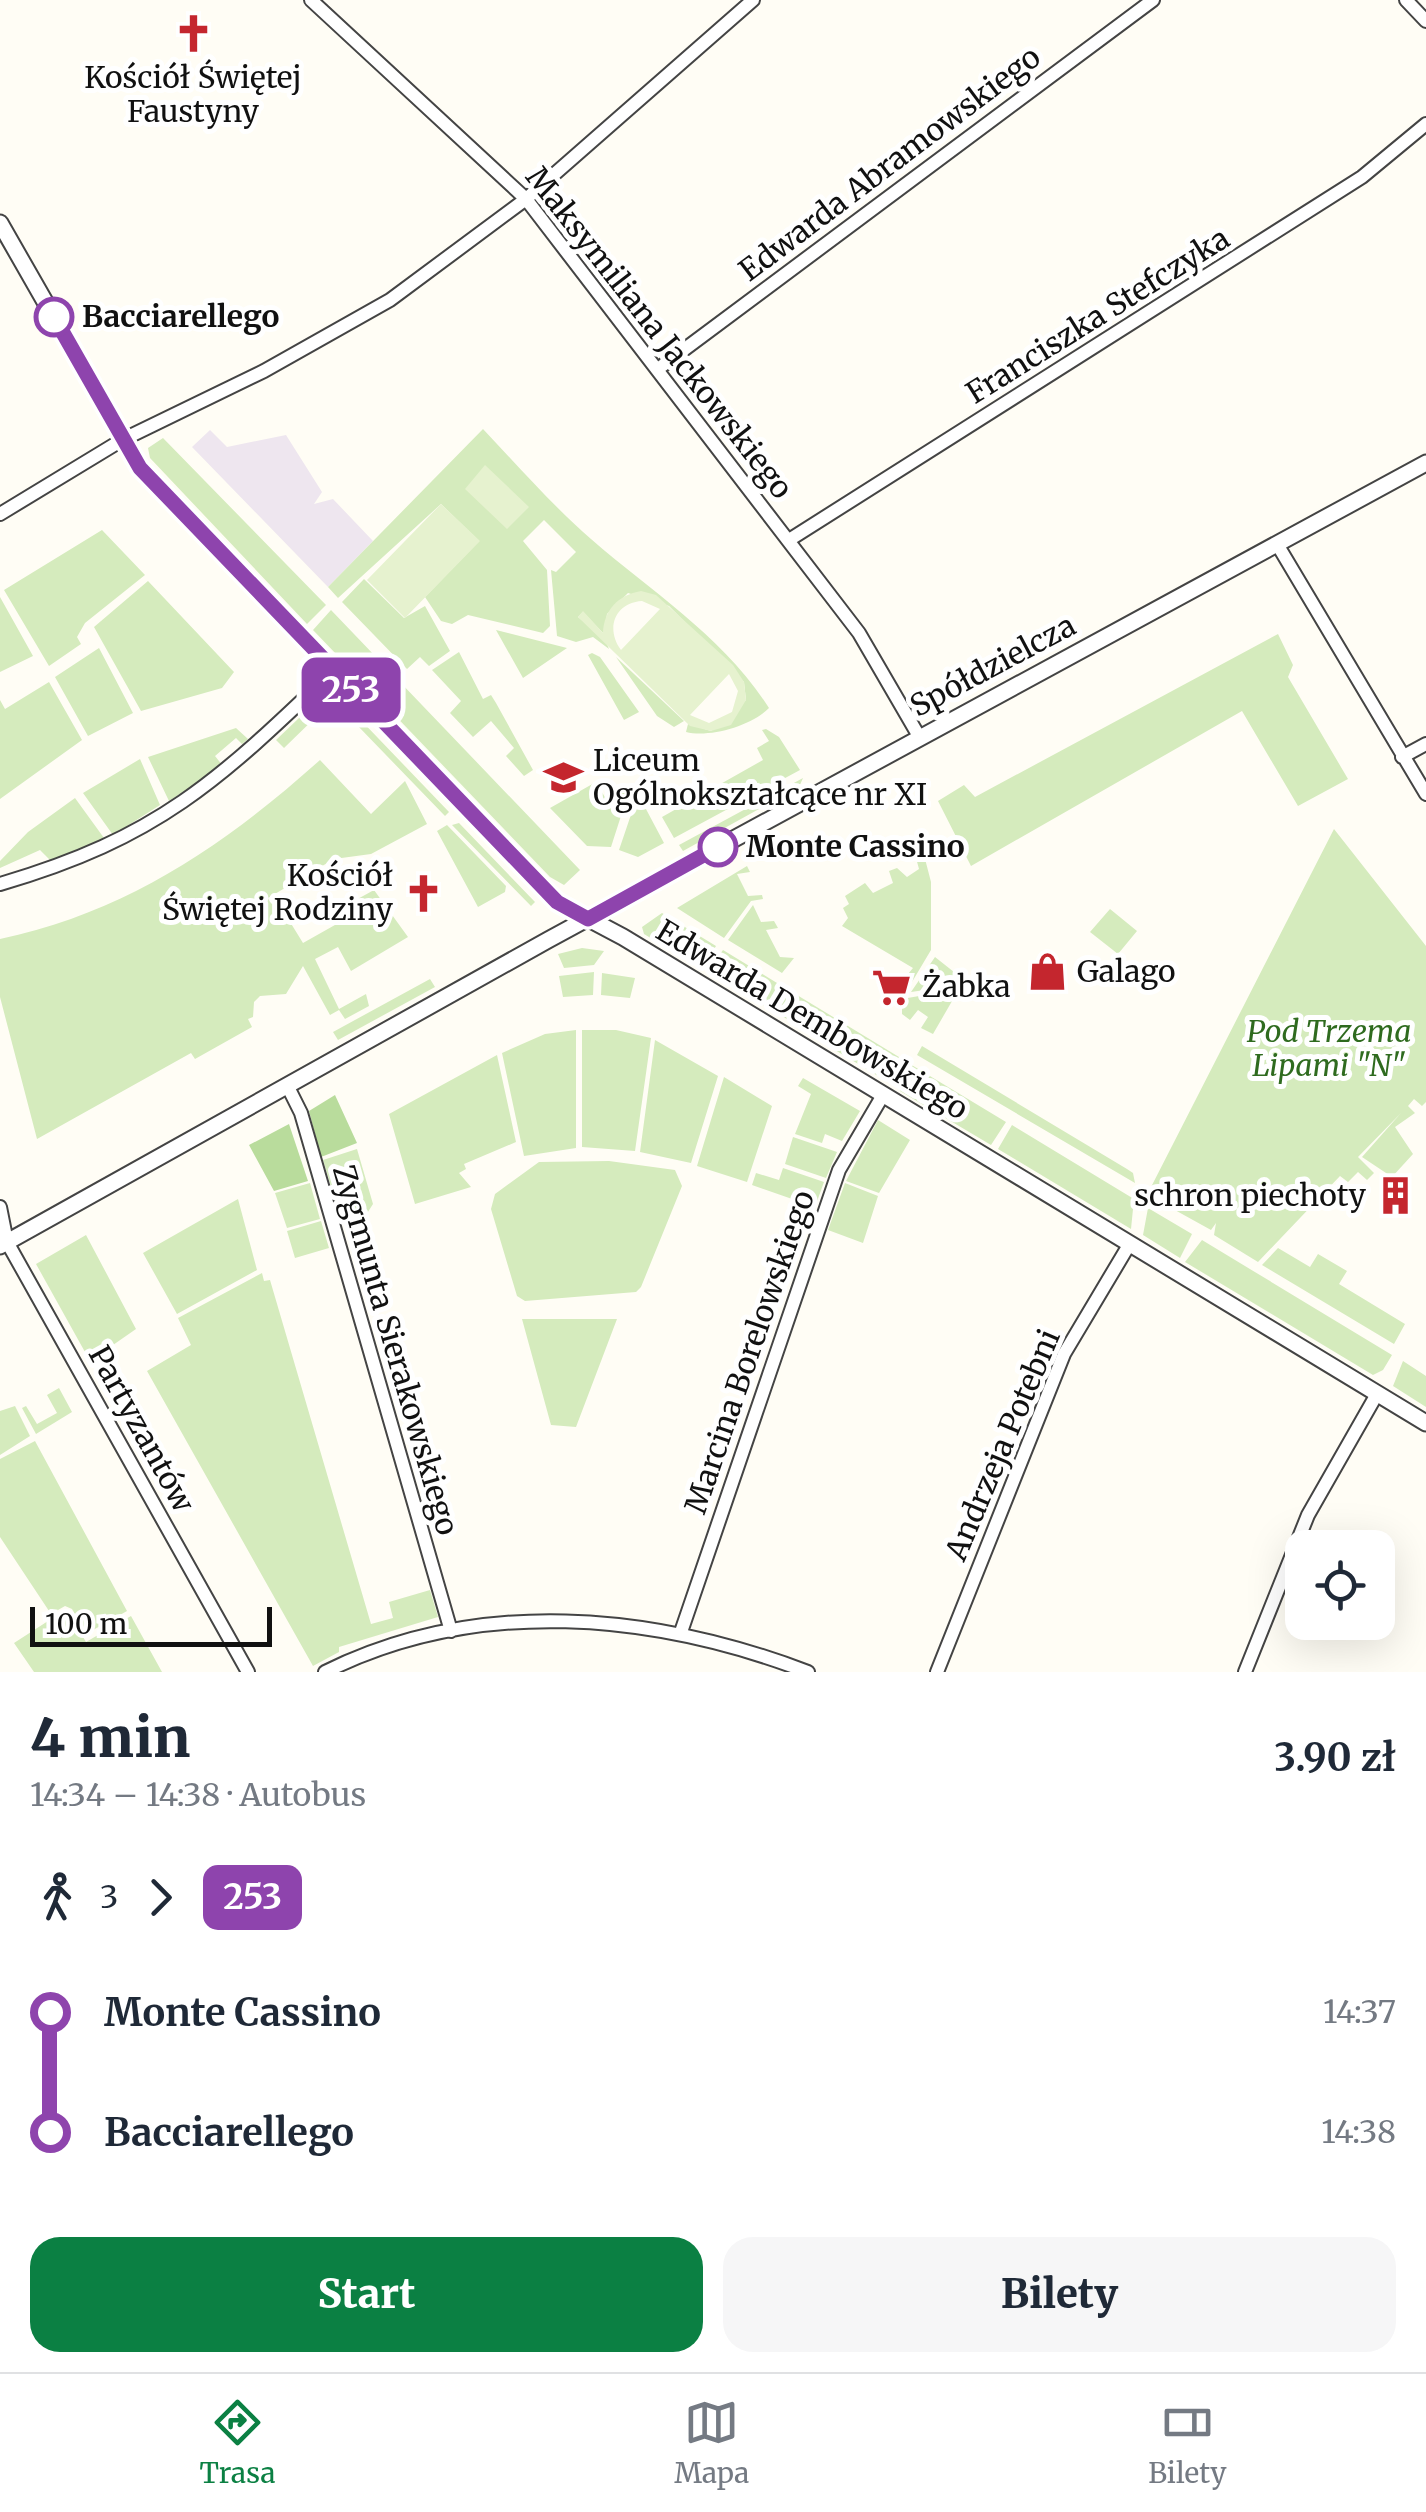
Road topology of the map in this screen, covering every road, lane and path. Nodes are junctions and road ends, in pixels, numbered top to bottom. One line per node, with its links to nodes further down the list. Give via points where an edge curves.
1 (311, 0): 7 (street, Maksymiliana Jackowskiego)
2 (753, 0): 7 (street)
3 (1153, 0): 9 (street, Edwarda Abramowskiego)
4 (1406, 0): 5 (street)
5 (1426, 21)
6 (1426, 124): 13 (street, Franciszka Stefczyka, via 1346,187)
7 (526, 199): 9 (street, Maksymiliana Jackowskiego); 10 (street, via 390,300)
8 (0, 222): 10 (street, Edwarda Dembowskiego)
9 (658, 369): 13 (street, Maksymiliana Jackowskiego)
10 (122, 440): 12 (street); 15 (street, Edwarda Dembowskiego, via 148,477)
11 (1426, 463): 14 (street, Spółdzielcza)
12 (0, 514)
13 (788, 540): 16 (street, Maksymiliana Jackowskiego, via 860,633)
14 (1277, 544): 16 (street, Spółdzielcza); 18 (street)
15 (333, 671): 20 (street, via 216,781 157,822 55,868); 21 (street, Edwarda Dembowskiego, via 557,902)
16 (920, 738): 21 (street, Spółdzielcza)
17 (1426, 744): 18 (street)
18 (1402, 757): 19 (street)
19 (1426, 794)
20 (0, 884)
21 (588, 919): 22 (street); 23 (street, Edwarda Dembowskiego)
22 (287, 1086): 25 (street); 29 (street, Zygmunta Sierakowskiego, via 301,1112)
23 (883, 1095): 26 (street, Edwarda Dembowskiego); 30 (street, Marcina Borelowskiego, via 839,1170)
24 (0, 1207): 25 (street, Partyzantów)
25 (4, 1244): 31 (street, Partyzantów)
26 (1130, 1245): 27 (street, Edwarda Dembowskiego); 34 (street, Andrzeja Potebni, via 1064,1354)
27 (1377, 1394): 28 (street, Edwarda Dembowskiego); 35 (street, via 1308,1515)
28 (1426, 1424)
29 (451, 1631): 30 (street, via 564,1620); 32 (street, via 376,1649)
30 (681, 1632): 33 (street)
31 (248, 1672)
32 (325, 1672)
33 (808, 1672)
34 (937, 1672)
35 (1246, 1672)

